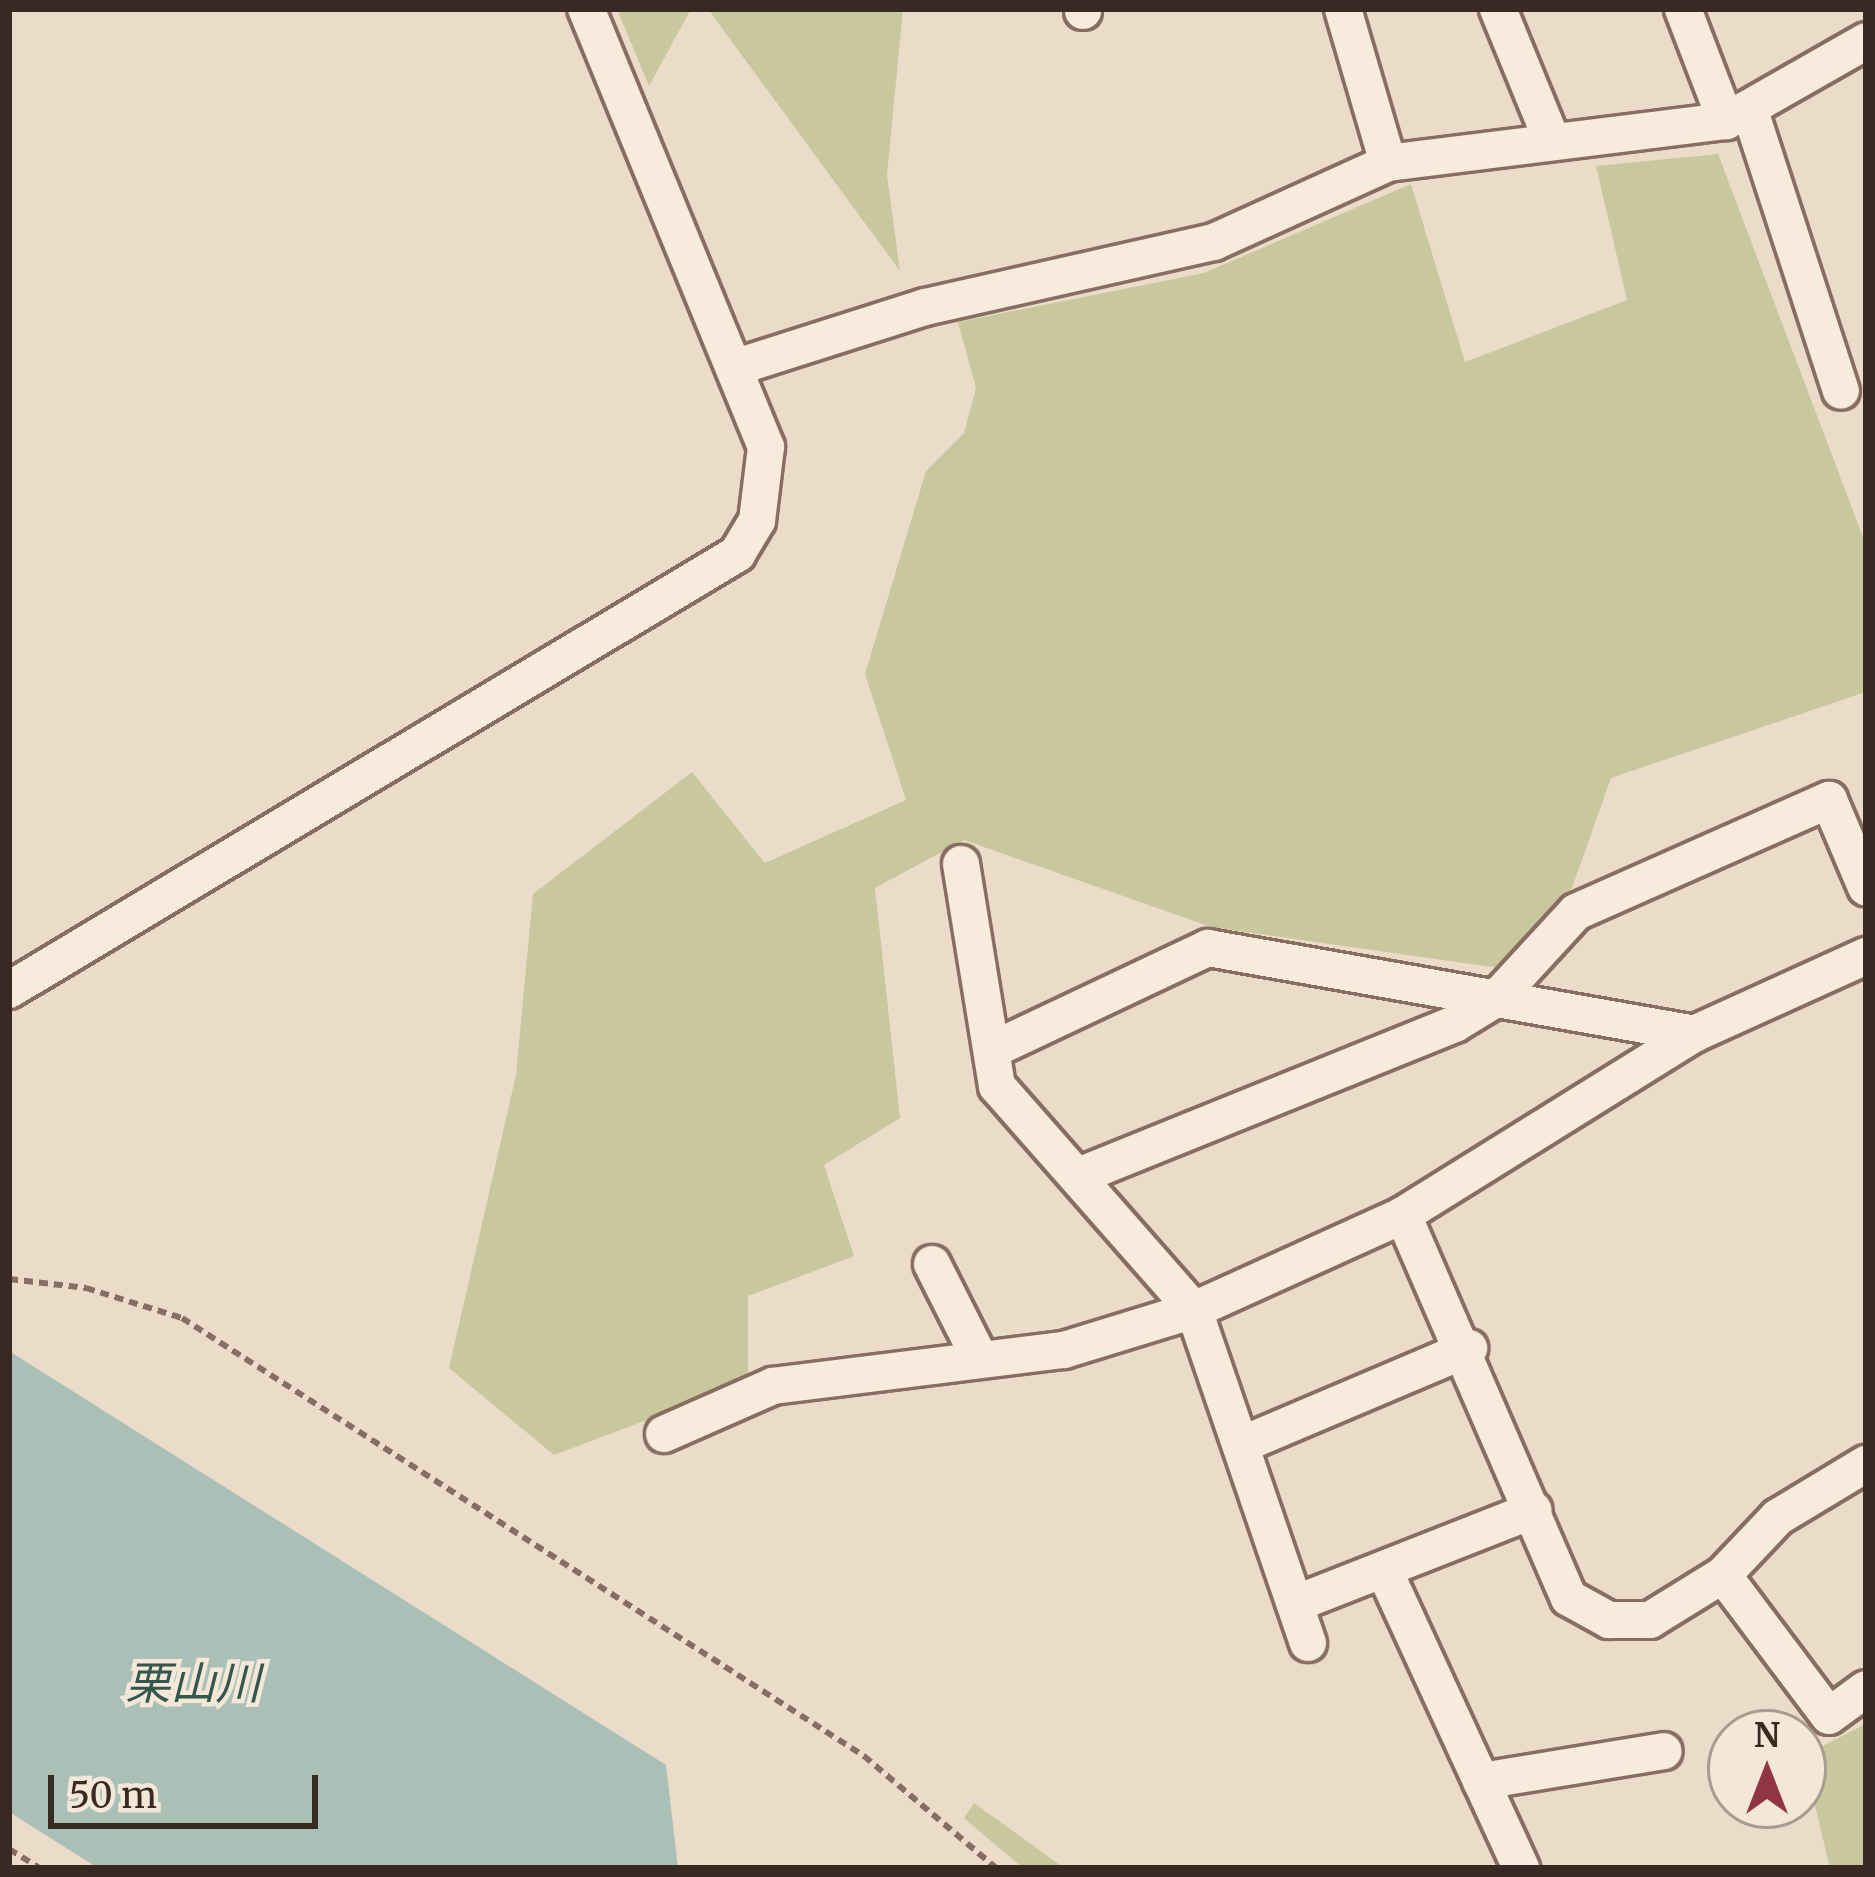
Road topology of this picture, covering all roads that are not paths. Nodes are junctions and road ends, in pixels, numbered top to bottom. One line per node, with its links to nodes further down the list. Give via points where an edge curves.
1 (586, 9): 9 (street)
2 (1343, 9): 8 (street)
3 (1498, 9): 7 (street)
4 (1683, 9): 6 (street)
5 (1866, 41): 6 (street)
6 (1738, 116): 7 (street); 10 (street)
7 (1551, 138): 8 (street)
8 (1388, 163): 9 (street, via 1214,242 925,307)
9 (737, 367): 14 (street, via 768,482 736,554)
10 (1841, 391)
11 (961, 864): 17 (street)
12 (1866, 887): 15 (street, via 1829,800 1576,912)
13 (1866, 956): 16 (street)
14 (9, 990)
15 (1496, 1000): 16 (street); 17 (street, via 1208,948); 18 (street)
16 (1694, 1034): 19 (street)
17 (994, 1049): 18 (street, via 998,1086)
18 (1081, 1175): 21 (street)
19 (1402, 1215): 21 (street); 22 (street)
20 (932, 1264): 23 (street)
21 (1194, 1310): 23 (street, via 1064,1350); 25 (street)
22 (1469, 1348): 25 (street); 27 (street)
23 (980, 1359): 24 (street, via 773,1386)
24 (664, 1434)
25 (1241, 1445): 30 (street)
26 (1866, 1464): 29 (street, via 1778,1517)
27 (1534, 1510): 28 (street); 29 (street, via 1569,1598 1610,1620 1650,1620)
28 (1384, 1570): 30 (street); 34 (street)
29 (1723, 1575): 32 (street, via 1829,1716)
30 (1300, 1602): 31 (street)
31 (1308, 1643)
32 (1866, 1689)
33 (1664, 1751): 34 (street)
34 (1481, 1781): 35 (street)
35 (1521, 1868)

